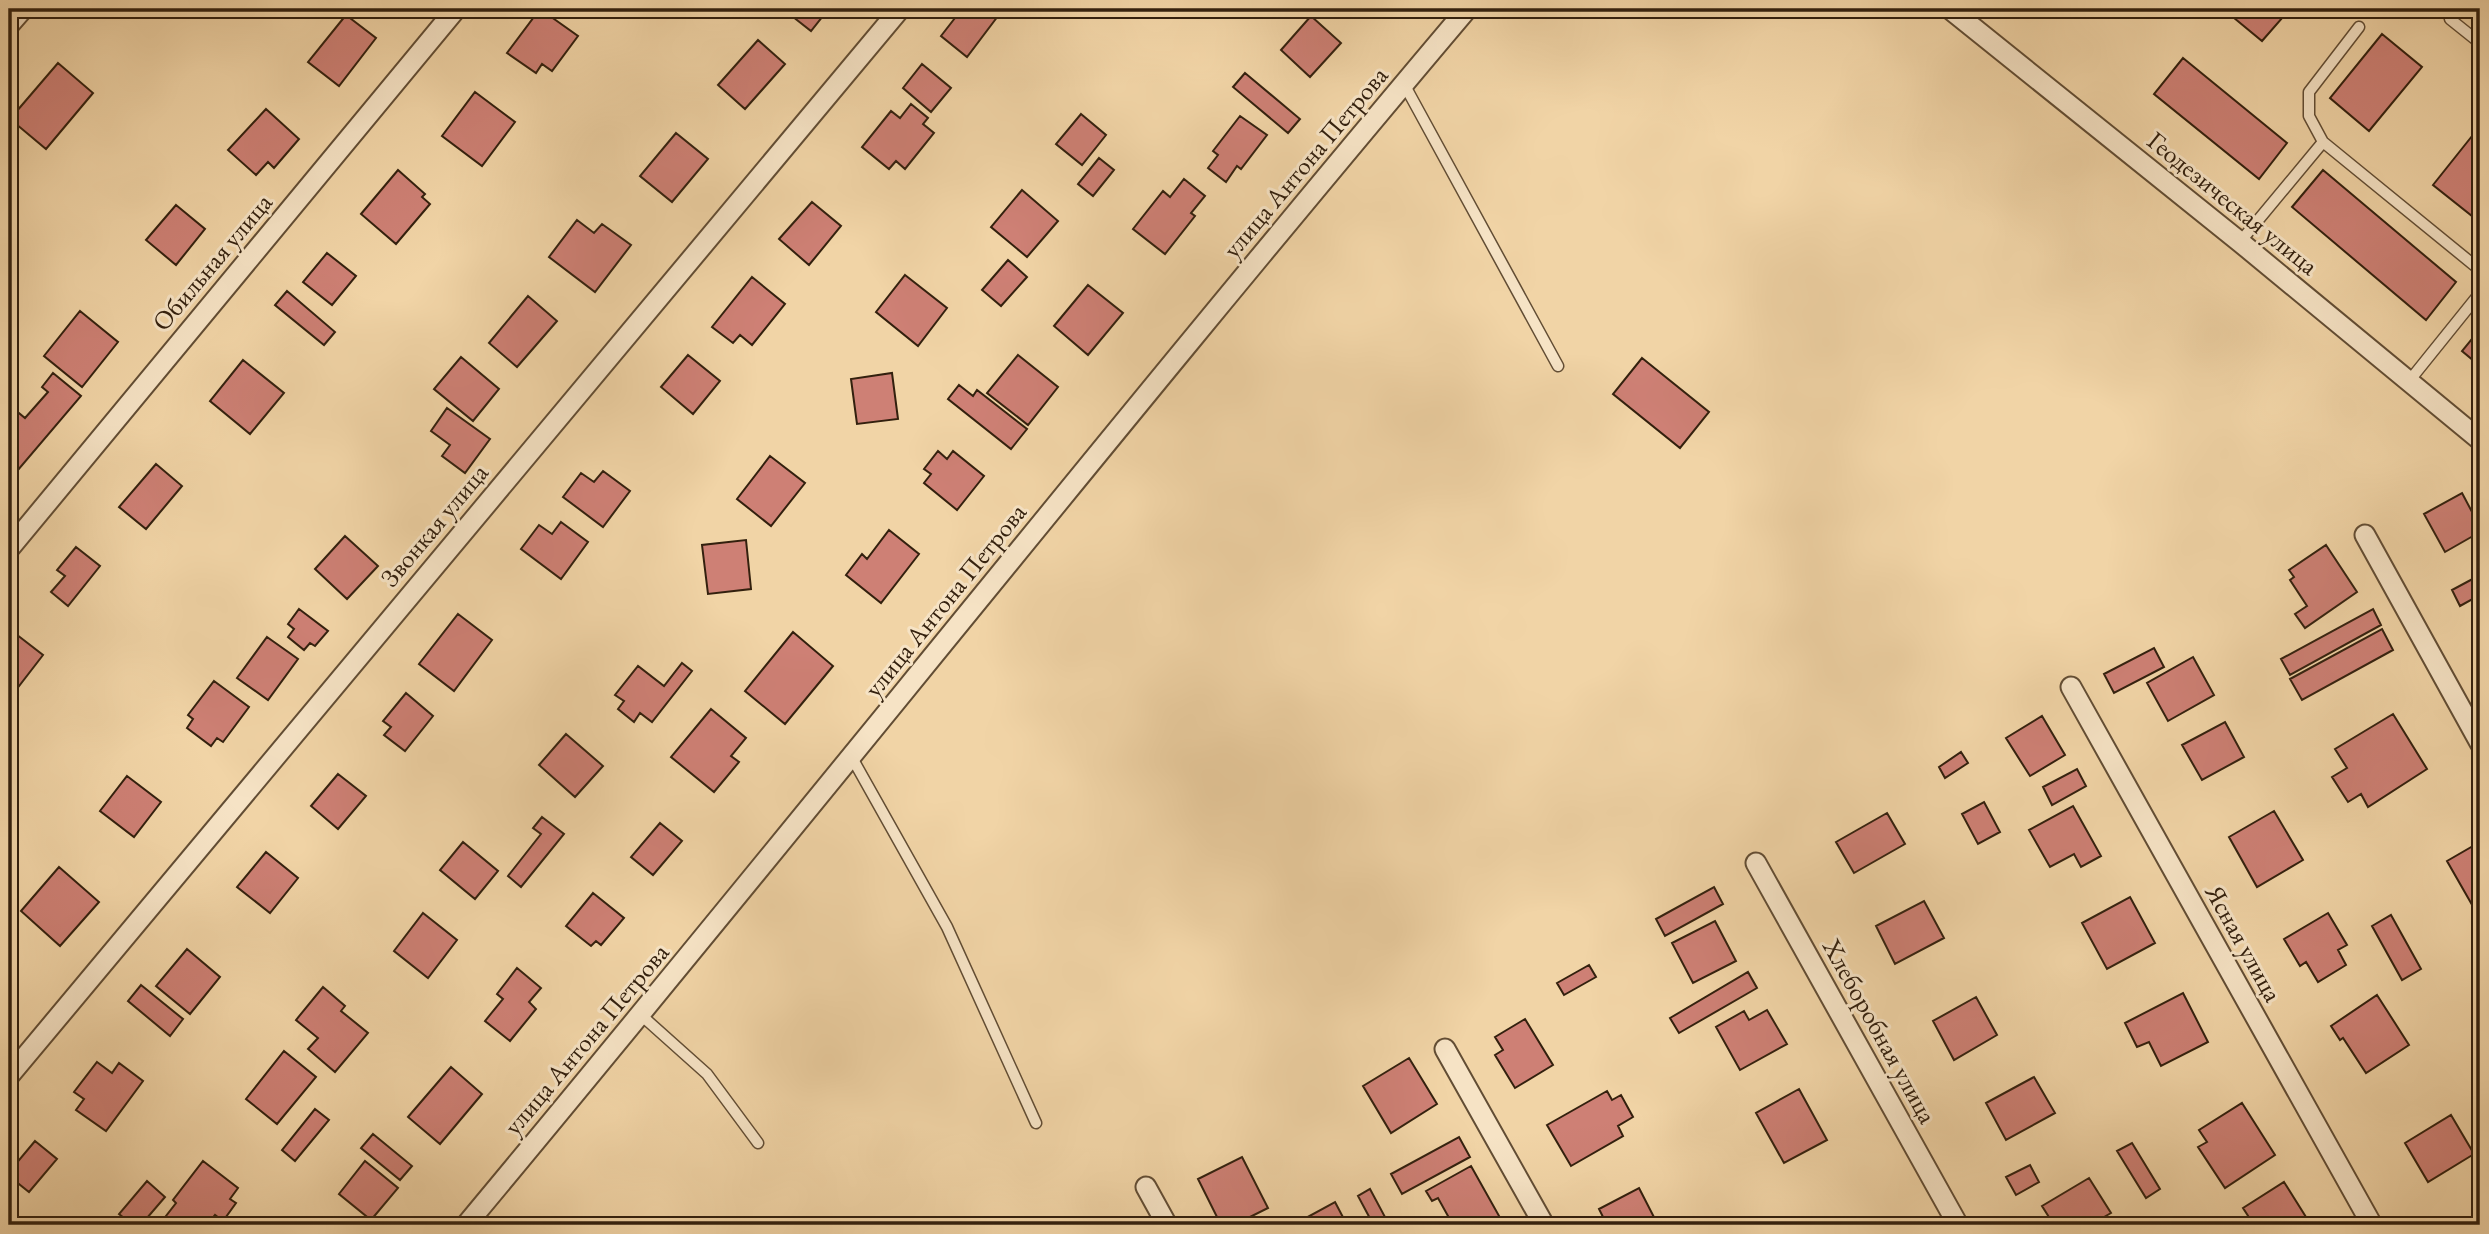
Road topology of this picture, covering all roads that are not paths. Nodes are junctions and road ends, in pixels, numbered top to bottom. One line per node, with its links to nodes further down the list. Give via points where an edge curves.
1 (23, 9): 7 (street)
2 (456, 9): 19 (street, Обильная улица)
3 (900, 9): 26 (street, Звонкая улица)
4 (1467, 9): 10 (street, улица Антона Петрова)
5 (1950, 9): 12 (street, Геодезическая улица)
6 (2451, 19): 9 (lane)
7 (9, 25)
8 (2359, 27): 11 (lane, via 2309,92 2309,116)
9 (2480, 43)
10 (1404, 84): 15 (lane); 22 (street, улица Антона Петрова)
11 (2323, 142): 12 (lane); 13 (lane)
12 (2240, 242): 16 (street, Геодезическая улица)
13 (2480, 270)
14 (2480, 293): 16 (lane)
15 (1558, 366)
16 (2410, 380): 17 (street, Геодезическая улица)
17 (2480, 440)
18 (2365, 535): 21 (street)
19 (9, 549)
20 (2071, 687): 34 (street, Ясная улица)
21 (2480, 743)
22 (851, 755): 24 (street, улица Антона Петрова); 27 (lane, via 947,927)
23 (1756, 863): 33 (street, Хлеборобная улица)
24 (641, 1015): 28 (lane, via 707,1074); 30 (street, улица Антона Петрова)
25 (1445, 1049): 32 (street)
26 (9, 1076)
27 (1036, 1123)
28 (758, 1143)
29 (1146, 1187): 31 (street)
30 (466, 1225)
31 (1167, 1225)
32 (1544, 1225)
33 (1958, 1225)
34 (2372, 1225)

